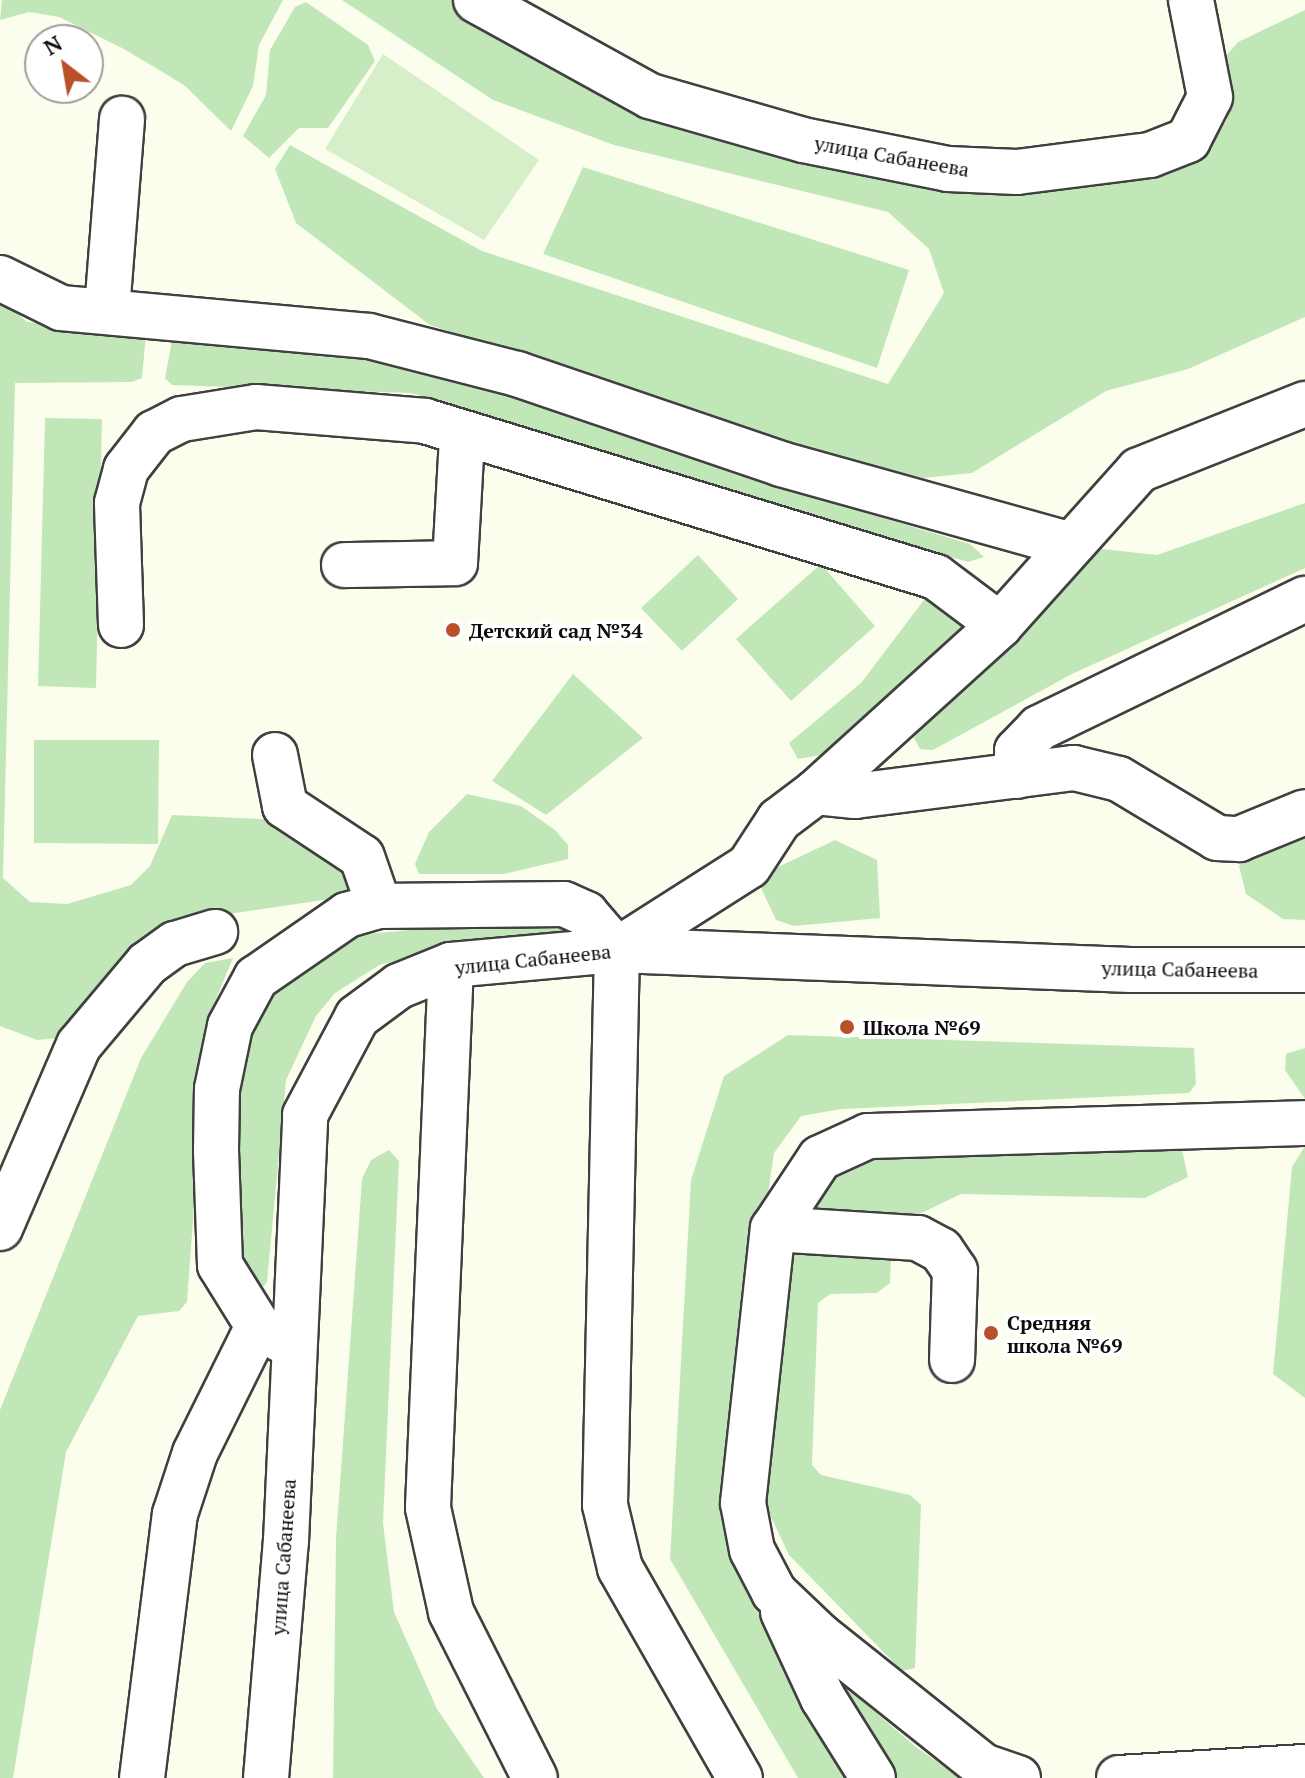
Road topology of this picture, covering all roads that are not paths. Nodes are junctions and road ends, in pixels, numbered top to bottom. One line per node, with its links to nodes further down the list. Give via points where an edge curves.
1 (476, 0): 2 (street, улица Сабанеева, via 650,96 803,140 948,169 1017,172 1150,155 1188,140 1210,97)
2 (1191, 0)
3 (122, 119): 5 (street)
4 (0, 278): 5 (street, via 61,308)
5 (107, 310): 8 (street, via 369,336 517,374 781,464)
6 (1305, 404): 8 (street, via 1139,470)
7 (462, 438): 9 (street, via 455,563); 11 (street, via 425,421 368,411 256,407 182,419 154,433 126,469 117,503); 12 (street, via 936,577)
8 (1067, 544): 12 (street)
9 (344, 565)
10 (1305, 599): 14 (street, via 1039,728 1017,751)
11 (121, 625)
12 (1000, 625): 15 (street)
13 (275, 755): 17 (street, via 285,806 362,857)
14 (1017, 776): 15 (street, via 913,783 855,796); 16 (street, via 1095,770 1217,838 1239,839)
15 (816, 792): 19 (street, via 779,820 733,879 659,918)
16 (1305, 812)
17 (379, 906): 19 (street, via 564,904 586,914); 25 (street, via 347,915 256,978 230,1026 217,1089 220,1265)
18 (215, 932): 23 (street, via 175,944 147,964 79,1045)
19 (617, 950): 20 (street, улица Сабанеева); 21 (street, улица Сабанеева, via 1131,970); 32 (street, via 605,1505 620,1568)
20 (451, 965): 25 (street, улица Сабанеева, via 399,986 357,1017 305,1115); 31 (street, via 428,1508 451,1612)
21 (1305, 970)
22 (1305, 1123): 24 (street, via 868,1136 820,1158)
23 (0, 1228)
24 (773, 1229): 26 (street, via 918,1238 941,1250 955,1271); 27 (street, via 743,1503 752,1550)
25 (277, 1334): 29 (street, via 195,1453 175,1514); 30 (street, улица Сабанеева)
26 (952, 1360)
27 (774, 1592): 33 (street, via 823,1698); 34 (street, via 919,1719 983,1766)
28 (1305, 1767): 35 (street)
29 (142, 1778)
30 (266, 1778)
31 (535, 1778)
32 (740, 1778)
33 (873, 1778)
34 (1018, 1778)
35 (1119, 1778)

